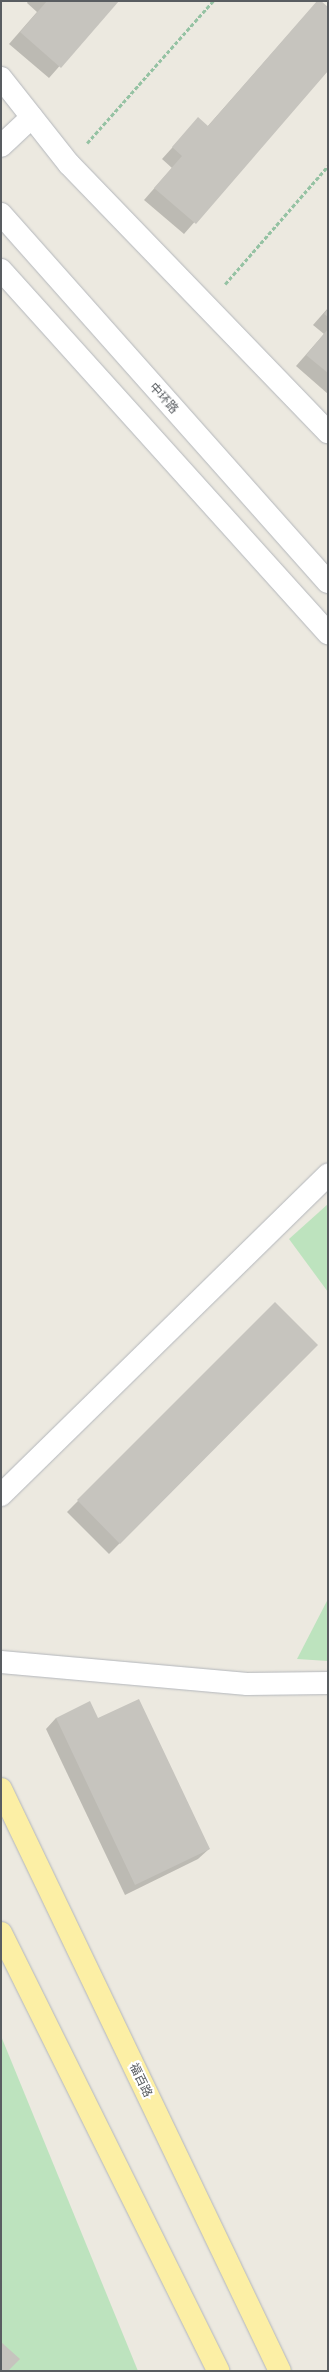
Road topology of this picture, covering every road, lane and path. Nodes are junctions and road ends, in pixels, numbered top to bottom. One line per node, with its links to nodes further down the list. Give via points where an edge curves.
1 (213, 1): 5 (path)
2 (1, 78): 3 (street)
3 (32, 117): 4 (street); 5 (street)
4 (1, 146)
5 (69, 164): 9 (street)
6 (328, 166): 9 (path)
7 (1, 214): 11 (street, 中环路)
8 (1, 270): 12 (street)
9 (205, 307): 10 (street)
10 (328, 432)
11 (328, 582)
12 (328, 633)
13 (328, 1175): 14 (street)
14 (1, 1495)
15 (1, 1662): 16 (street, via 247,1684)
16 (328, 1683)
17 (1, 1789): 20 (main road, 福百路)
18 (1, 1933): 19 (main road)
19 (218, 2371)
20 (280, 2371)

